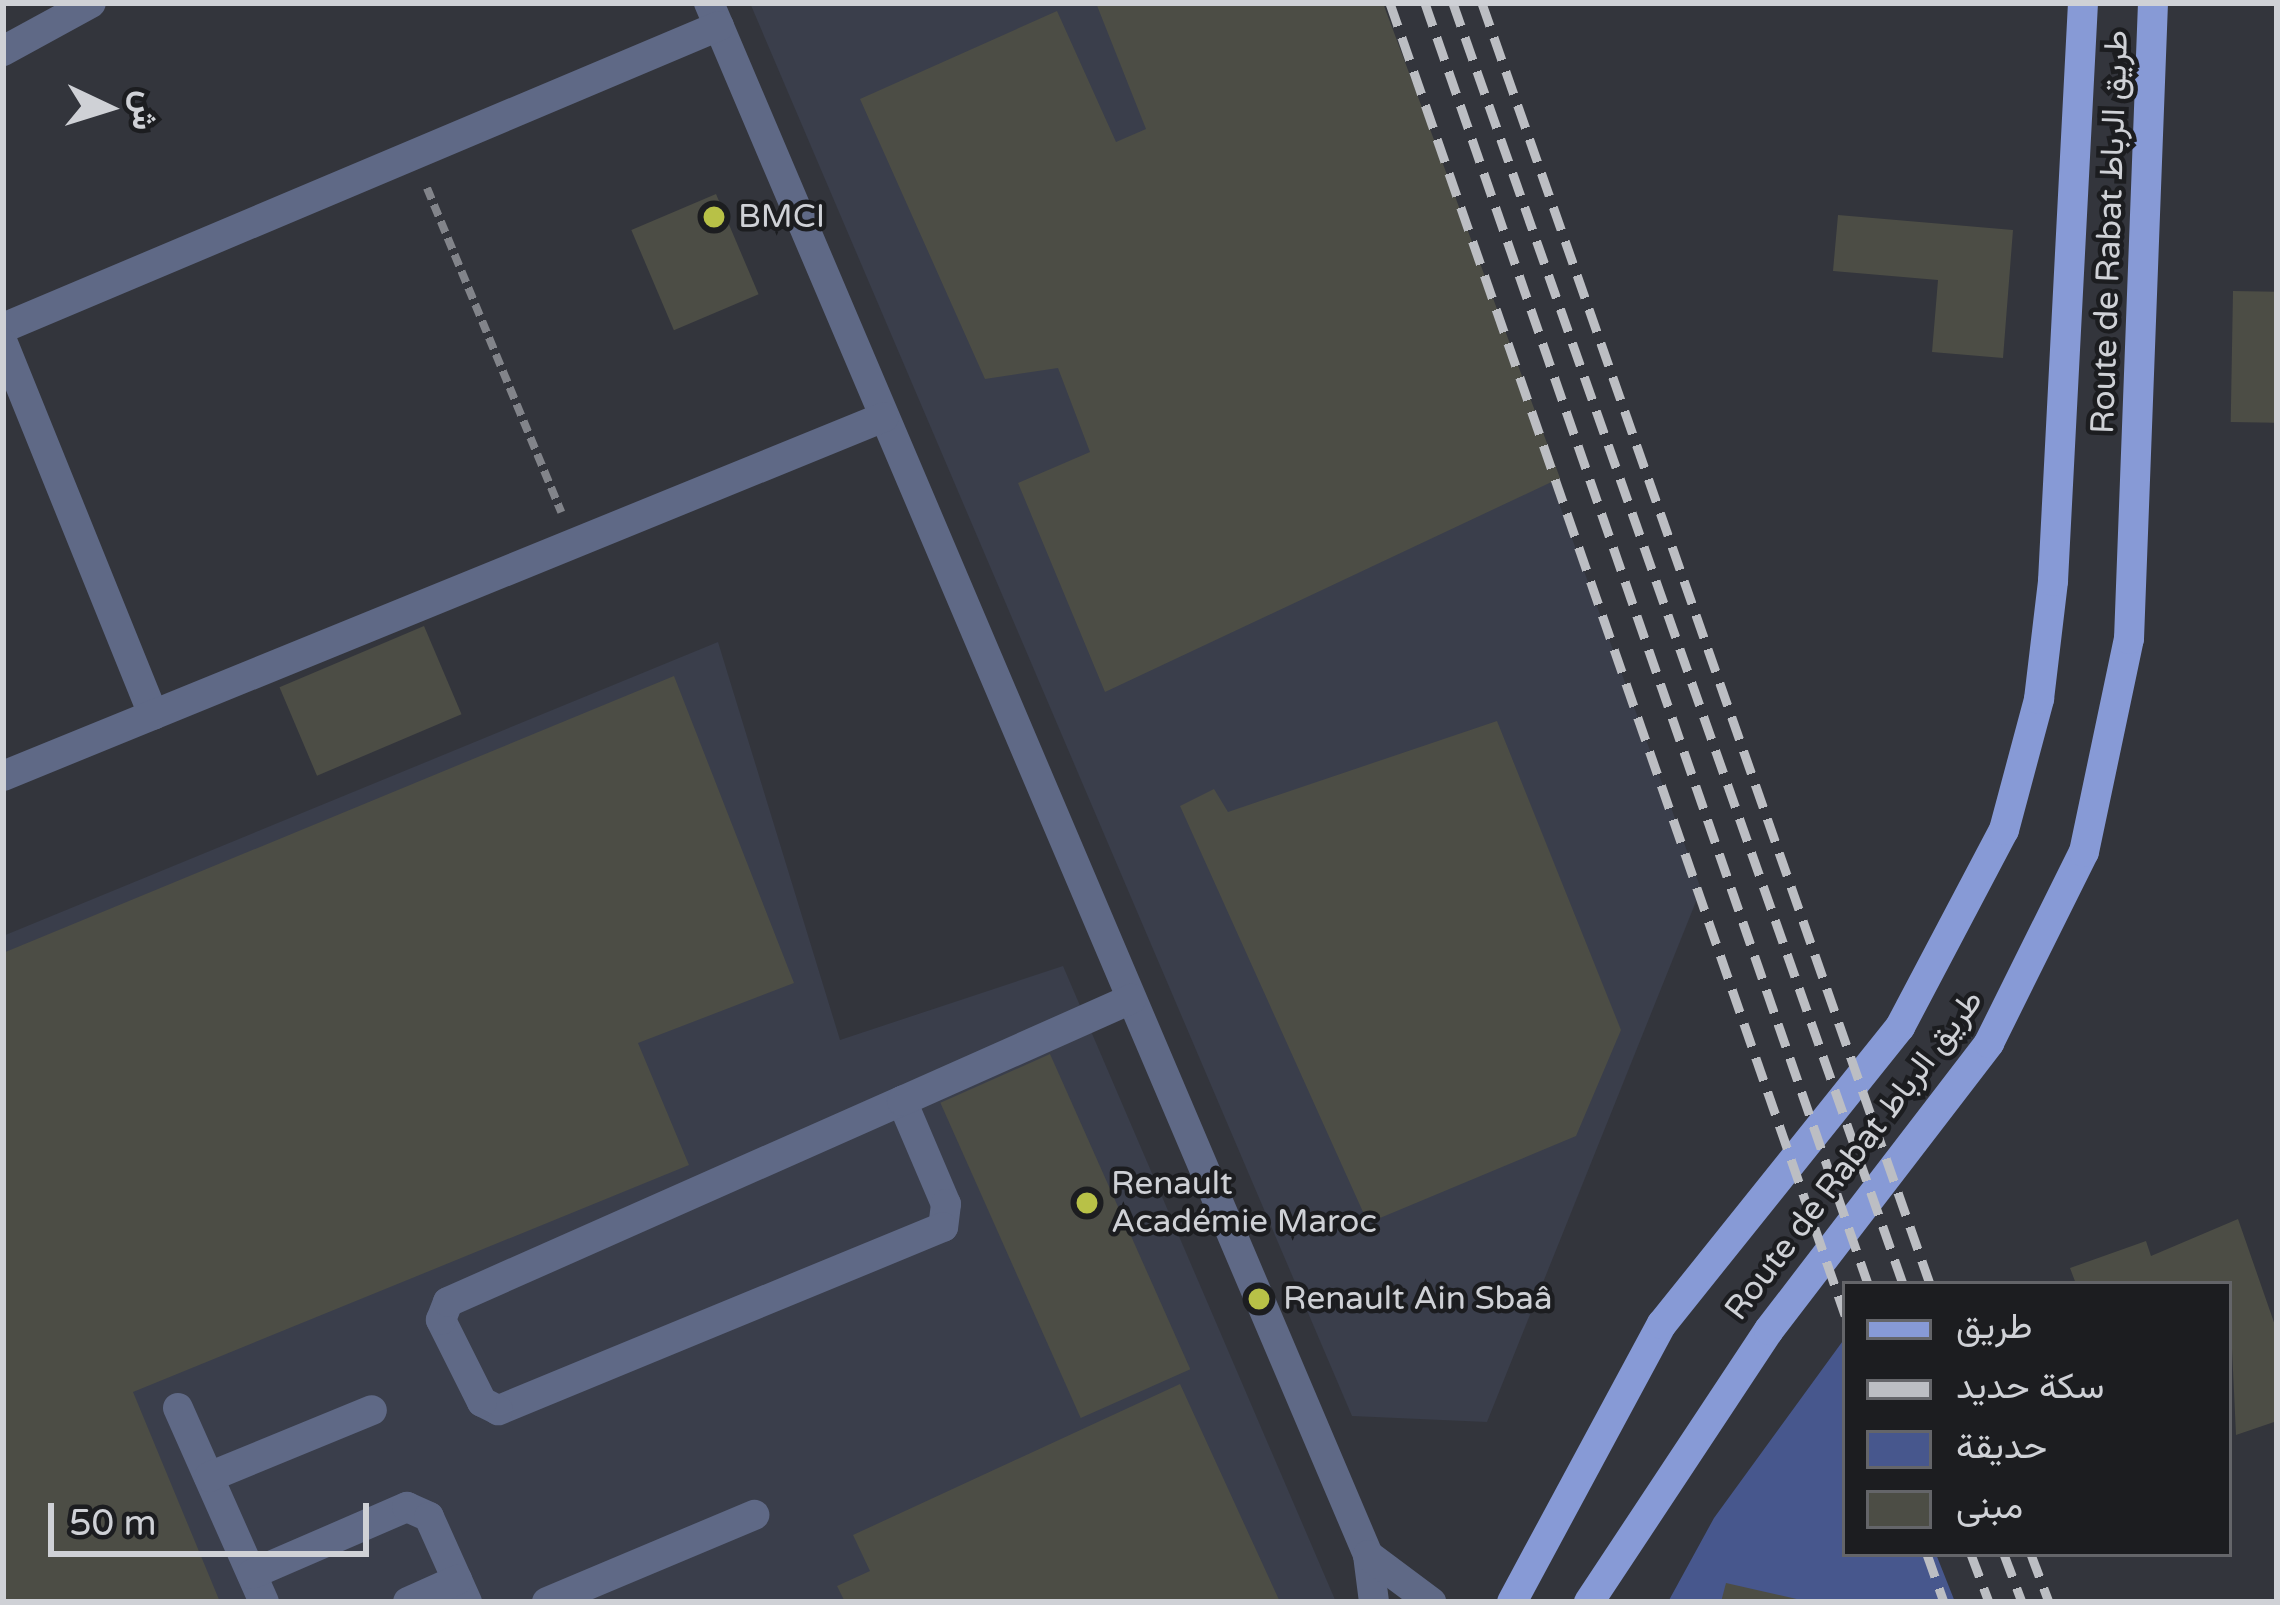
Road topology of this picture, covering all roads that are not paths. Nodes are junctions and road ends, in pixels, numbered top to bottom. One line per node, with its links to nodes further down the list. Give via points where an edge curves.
1 (91, 3): 5 (street)
2 (2153, 3): 26 (main road, Route de Rabat طريق الرباط, via 2128,639 2084,852 1989,1043 1755,1349)
3 (2085, 4): 25 (main road, Route de Rabat طريق الرباط, via 2053,581 2039,699 2003,830 1900,1027 1662,1324)
4 (714, 15): 6 (street, via 415,159); 8 (street)
5 (3, 51)
6 (3, 328)
7 (3, 343): 9 (street)
8 (884, 417): 9 (street); 11 (street)
9 (153, 715): 10 (street)
10 (3, 776)
11 (1131, 999): 12 (street); 17 (street)
12 (902, 1101): 12 (street, via 946,1204 943,1227 498,1409 482,1402 441,1321 448,1302)
13 (178, 1408): 15 (street)
14 (372, 1410): 15 (street)
15 (209, 1477): 18 (street)
16 (754, 1515): 20 (street)
17 (1368, 1555): 23 (street); 24 (street)
18 (258, 1588): 19 (street, via 407,1507 429,1516)
19 (462, 1591): 21 (street)
20 (588, 1594): 22 (street)
21 (408, 1602)
22 (547, 1602)
23 (1374, 1602)
24 (1431, 1602)
25 (1513, 1602)
26 (1589, 1602)

